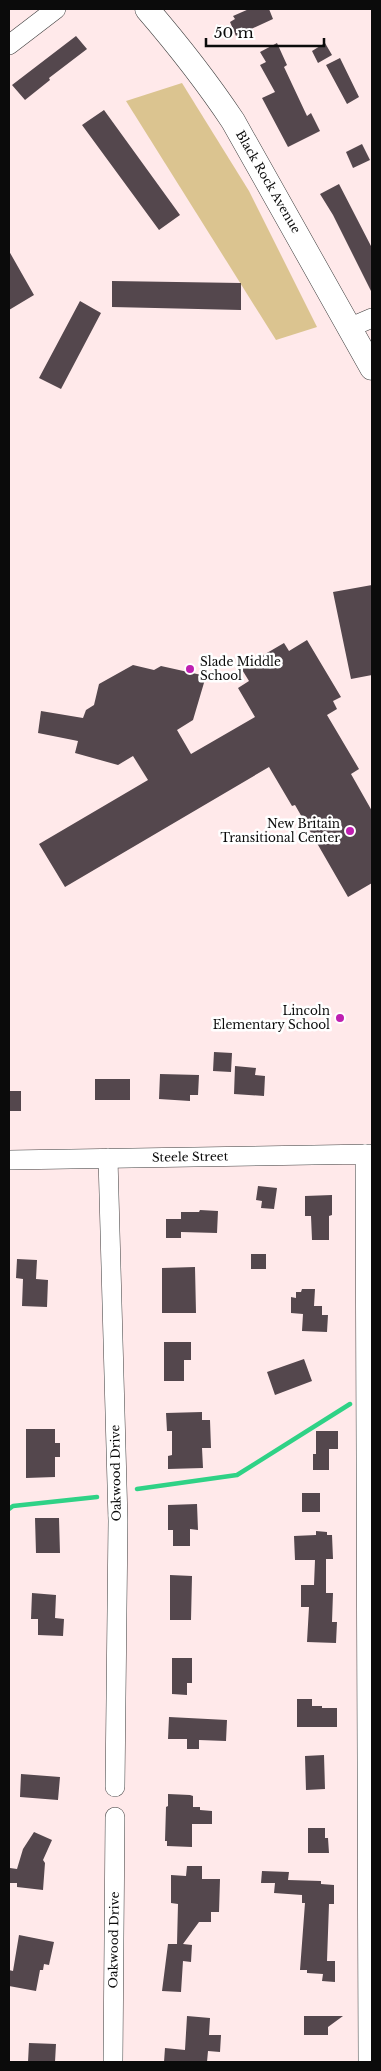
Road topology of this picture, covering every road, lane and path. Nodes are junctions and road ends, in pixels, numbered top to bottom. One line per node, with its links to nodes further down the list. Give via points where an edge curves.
1 (56, 9): 3 (street)
2 (147, 9): 5 (street, Black Rock Avenue, via 208,83 233,121)
3 (9, 46)
4 (372, 318): 5 (street)
5 (350, 327): 6 (street, Black Rock Avenue)
6 (372, 368)
7 (369, 1154): 8 (street, Steele Street); 13 (street)
8 (108, 1158): 9 (street, Steele Street); 10 (street, Oakwood Drive, via 118,1521)
9 (9, 1160)
10 (115, 1787)
11 (115, 1817): 12 (street, Oakwood Drive)
12 (113, 2062)
13 (368, 2062)

